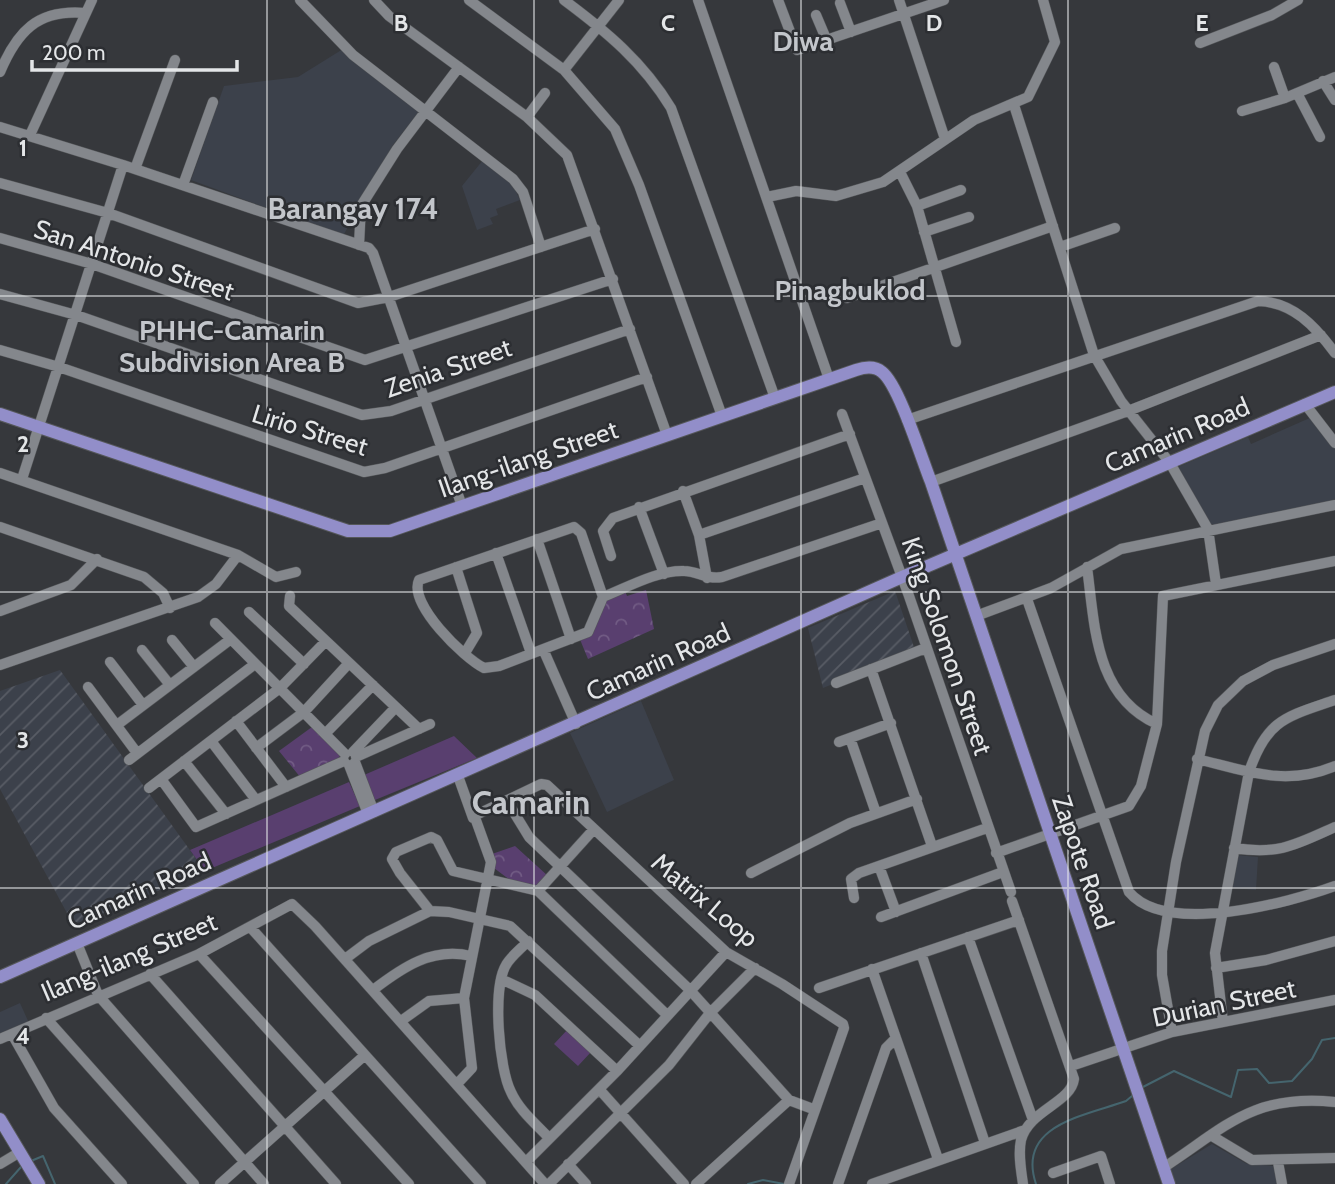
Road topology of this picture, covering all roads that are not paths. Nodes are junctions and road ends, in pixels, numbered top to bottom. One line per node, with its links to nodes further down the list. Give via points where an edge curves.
1 (92, 0): 14 (street)
2 (300, 0): 35 (street, via 353,55)
3 (374, 0): 22 (street)
4 (469, 0): 24 (street)
5 (564, 0): 17 (street)
6 (619, 0): 17 (street)
7 (698, 0): 47 (street)
8 (778, 0): 19 (street, via 797,50)
9 (899, 0): 15 (street)
10 (944, 0): 15 (street)
11 (1043, 0): 33 (street, via 1054,31 1054,47 1032,91)
12 (1298, 0): 20 (street)
13 (840, 3): 18 (street)
14 (85, 13): 25 (street, via 51,17 21,32); 38 (street)
15 (904, 14): 18 (street); 40 (street)
16 (816, 15): 19 (street)
17 (600, 26): 24 (street); 77 (street, via 643,66 671,108)
18 (850, 32): 19 (street)
19 (827, 41)
20 (1200, 43)
21 (175, 60): 42 (street)
22 (459, 67): 35 (street); 36 (street)
23 (1274, 67): 30 (street)
24 (564, 70): 83 (street, via 601,110 627,154)
25 (0, 72)
26 (1335, 77): 27 (street)
27 (1323, 81): 29 (street); 31 (street)
28 (545, 93): 36 (street)
29 (1297, 93): 30 (street); 39 (street)
30 (1285, 98): 34 (street)
31 (1335, 100)
32 (213, 102): 45 (street)
33 (1014, 105): 40 (street, via 974,120); 51 (street)
34 (1242, 111)
35 (425, 112): 56 (street, via 361,206); 57 (street, via 513,179 523,192)
36 (527, 117): 53 (street, via 567,155)
37 (0, 127): 38 (street)
38 (30, 135): 41 (street)
39 (1320, 137)
40 (945, 139): 43 (street)
41 (123, 165): 42 (street); 49 (street)
42 (135, 169): 45 (street)
43 (900, 172): 47 (street, via 848,195 796,191); 48 (street)
44 (0, 183): 49 (street)
45 (183, 186): 56 (street)
46 (961, 190): 48 (street)
47 (767, 198): 75 (street)
48 (917, 206): 54 (street)
49 (108, 213): 59 (street); 63 (street, via 347,300 367,303)
50 (969, 217): 54 (street)
51 (1053, 226): 58 (street); 60 (street)
52 (1115, 228): 58 (street)
53 (595, 229): 57 (street); 61 (street)
54 (924, 232): 60 (street)
55 (0, 239): 59 (street, San Antonio Street)
56 (359, 244): 63 (street, via 373,253)
57 (541, 247): 63 (street)
58 (1060, 247): 72 (street)
59 (92, 264): 65 (street); 69 (street, San Antonio Street, via 357,358 373,360)
60 (934, 267): 64 (street); 68 (street)
61 (613, 279): 66 (street); 69 (street, San Antonio Street)
62 (0, 293): 65 (street, Zenia Street)
63 (388, 297): 69 (street)
64 (846, 298)
65 (76, 315): 73 (street); 78 (street, Zenia Street, via 362,415)
66 (630, 329): 74 (street); 78 (street, Zenia Street)
67 (1321, 335): 71 (street); 72 (street, via 1291,309 1258,301); 80 (street)
68 (956, 342)
69 (407, 348): 78 (street)
70 (0, 350): 73 (street, Lirio Street)
71 (1335, 353)
72 (1094, 355): 80 (street); 84 (street)
73 (59, 367): 85 (street); 89 (street, Lirio Street, via 354,470 373,471)
74 (647, 377): 87 (street); 89 (street, Lirio Street)
75 (829, 379): 77 (main road, Ilang-ilang Street); 84 (main road, Ilang-ilang Street, via 865,368 878,370 891,383)
76 (1335, 392): 79 (main road, Camarin Road)
77 (775, 398): 83 (main road, Ilang-ilang Street)
78 (424, 399): 89 (street)
79 (1305, 404): 88 (street); 90 (main road, Camarin Road)
80 (1128, 411): 90 (street); 94 (street)
81 (0, 414): 85 (main road, Ilang-ilang Street)
82 (842, 414): 86 (street, King Solomon Street)
83 (722, 416): 87 (main road, Ilang-ilang Street)
84 (907, 420): 94 (main road, Ilang-ilang Street)
85 (41, 425): 93 (street); 97 (main road, Ilang-ilang Street, via 348,531 390,531)
86 (850, 434): 92 (street, King Solomon Street); 95 (street)
87 (667, 435): 97 (main road, Ilang-ilang Street)
88 (1335, 443)
89 (441, 448): 97 (street)
90 (1170, 463): 101 (street); 106 (main road, Camarin Road)
91 (0, 473): 93 (street)
92 (865, 478): 99 (street, King Solomon Street); 102 (street)
93 (22, 479): 105 (street)
94 (930, 482): 106 (main road, Ilang-ilang Street)
95 (683, 491): 98 (street); 102 (street)
96 (1335, 505): 101 (street)
97 (462, 506)
98 (639, 507): 107 (street, via 605,525); 113 (street)
99 (882, 523): 114 (street, King Solomon Street); 115 (street)
100 (0, 527): 108 (street)
101 (1208, 529): 111 (street, via 1121,549); 116 (street)
102 (699, 535): 115 (street)
103 (537, 540): 104 (street); 118 (street, via 578,528); 126 (street)
104 (496, 553): 110 (street); 134 (street)
105 (238, 555): 112 (street, via 276,578); 120 (street, via 206,592)
106 (956, 555): 114 (main road, Camarin Road); 123 (main road, Zapote Road)
107 (611, 556)
108 (97, 559): 120 (street, via 144,577 163,593); 121 (street, via 71,585)
109 (1335, 561): 116 (street)
110 (456, 567): 133 (street, via 477,633); 133 (street, via 417,585 427,614)
111 (1087, 567): 119 (street); 155 (street, via 1108,678 1128,708)
112 (296, 572)
113 (664, 574): 115 (street, via 684,571); 118 (street)
114 (902, 577): 130 (street, King Solomon Street); 154 (main road, Camarin Road)
115 (707, 578)
116 (1216, 584): 155 (street, via 1168,592 1160,601)
117 (290, 596): 128 (street, via 289,606)
118 (603, 597): 126 (street, via 591,630)
119 (1027, 599): 123 (street); 179 (street)
120 (170, 608): 139 (street)
121 (0, 611)
122 (249, 612): 138 (street)
123 (976, 616): 183 (main road, Zapote Road)
124 (215, 623): 125 (street)
125 (231, 639): 137 (street); 140 (street)
126 (571, 639): 131 (street)
127 (172, 640): 140 (street)
128 (326, 641): 136 (street); 138 (street)
129 (1335, 644): 164 (street, via 1261,670 1234,688 1214,712)
130 (926, 648): 141 (street); 181 (street, King Solomon Street)
131 (543, 649): 134 (street); 154 (street)
132 (142, 650): 143 (street)
133 (465, 653): 134 (street, via 477,664 491,668)
134 (531, 653)
135 (110, 662): 148 (street)
136 (349, 663): 144 (street); 150 (street)
137 (255, 664): 146 (street); 156 (street, via 133,757)
138 (303, 664): 146 (street)
139 (0, 665)
140 (194, 667): 143 (street)
141 (871, 669): 142 (street); 152 (street)
142 (835, 683)
143 (170, 685): 148 (street)
144 (373, 685): 149 (street); 158 (street)
145 (88, 687): 156 (street)
146 (279, 688): 150 (street); 151 (street)
147 (1335, 700): 167 (street, via 1287,717 1272,728 1258,745)
148 (143, 705): 156 (street)
149 (396, 707): 157 (street); 163 (street)
150 (304, 712): 158 (street); 162 (street)
151 (236, 722): 160 (street); 162 (street)
152 (891, 723): 159 (street); 172 (street)
153 (430, 724): 157 (street)
154 (576, 724): 168 (main road, Camarin Road)
155 (1157, 724): 179 (street, via 1141,786 1129,806)
156 (117, 725)
157 (419, 729): 163 (street)
158 (325, 734): 163 (street)
159 (850, 737): 161 (street); 176 (street)
160 (211, 741): 165 (street); 173 (street)
161 (839, 743)
162 (256, 748): 170 (street)
163 (350, 759): 170 (street); 175 (street)
164 (1197, 759): 167 (street); 195 (street)
165 (184, 761): 169 (street); 177 (street)
166 (1335, 766): 167 (street, via 1295,779)
167 (1250, 772): 185 (street)
168 (458, 776): 175 (main road, Camarin Road); 178 (street)
169 (161, 779): 171 (street); 177 (street, via 196,827)
170 (286, 787): 173 (street)
171 (149, 788)
172 (917, 799): 176 (street); 184 (street)
173 (256, 800): 177 (street)
174 (507, 801): 178 (street, Matrix Loop); 182 (street, Matrix Loop, via 545,784); 188 (street, via 529,837)
175 (371, 813): 206 (main road, Camarin Road)
176 (876, 813): 190 (street)
177 (226, 814)
178 (475, 816): 191 (street, via 491,859)
179 (1102, 816): 183 (street); 195 (street, via 1129,892 1148,907)
180 (1335, 827): 185 (street, via 1265,853)
181 (987, 828): 184 (street); 186 (street, King Solomon Street)
182 (594, 829): 188 (street); 207 (street, Matrix Loop)
183 (1049, 833): 186 (street); 234 (main road, Zapote Road)
184 (932, 846): 187 (street)
185 (1234, 848): 198 (street)
186 (996, 853): 189 (street, King Solomon Street)
187 (879, 866): 194 (street, via 851,879); 197 (street)
188 (559, 868): 193 (street); 219 (street)
189 (1003, 872): 197 (street); 201 (street, King Solomon Street)
190 (751, 873)
191 (488, 878): 193 (street); 196 (street, via 453,871 434,838 396,852 392,859); 200 (street)
192 (1335, 886): 198 (street)
193 (538, 891): 225 (street)
194 (854, 898)
195 (1169, 910): 198 (street); 229 (street, via 1162,975)
196 (429, 911): 200 (street); 211 (street, via 369,941)
197 (896, 912): 199 (street)
198 (1221, 914): 213 (street)
199 (881, 917)
200 (479, 919): 204 (street, via 515,928); 210 (street)
201 (1018, 920): 203 (street); 236 (street, King Solomon Street)
202 (251, 928): 209 (street, Ilang-ilang Street); 211 (street, Ilang-ilang Street, via 297,906); 235 (street)
203 (968, 937): 208 (street); 246 (street)
204 (528, 942): 217 (street, via 506,964); 233 (street)
205 (1335, 942): 213 (street)
206 (75, 944): 216 (main road, Camarin Road); 221 (street)
207 (726, 952): 212 (street, Matrix Loop); 219 (street)
208 (920, 953): 214 (street); 251 (street)
209 (199, 954): 215 (street, Ilang-ilang Street); 240 (street)
210 (471, 956): 220 (street, via 453,952 430,956); 222 (street)
211 (345, 959): 220 (street)
212 (755, 968): 224 (street); 243 (street, Matrix Loop, via 844,1026)
213 (1216, 968): 228 (street)
214 (872, 969): 218 (street); 231 (street)
215 (150, 974): 221 (street, Ilang-ilang Street); 247 (street)
216 (0, 977)
217 (501, 979): 237 (street, via 535,995); 250 (street, via 497,1005 509,1089)
218 (819, 988)
219 (689, 989): 224 (street); 225 (street)
220 (373, 990): 227 (street)
221 (98, 995): 226 (street, Ilang-ilang Street); 257 (street)
222 (464, 998): 227 (street, via 429,1001); 238 (street, via 472,1064)
223 (1335, 1000): 228 (street, Durian Street)
224 (710, 1013): 241 (street); 244 (street, via 669,1065)
225 (666, 1014): 233 (street)
226 (46, 1018): 230 (street, Ilang-ilang Street); 265 (street)
227 (401, 1021): 238 (street)
228 (1223, 1021): 229 (street, Durian Street)
229 (1172, 1032): 234 (street, Durian Street)
230 (12, 1034): 232 (street, Ilang-ilang Street); 264 (street, via 54,1108)
231 (896, 1038): 254 (street); 275 (street, via 886,1048)
232 (0, 1039)
233 (640, 1046): 237 (street)
234 (1122, 1049): 236 (street, Durian Street); 260 (main road, Zapote Road)
235 (365, 1055): 240 (street); 270 (street)
236 (1071, 1066): 246 (street, via 1074,1079 1070,1091)
237 (617, 1071): 239 (street)
238 (457, 1084): 255 (street)
239 (599, 1089): 244 (street); 250 (street)
240 (325, 1091): 247 (street); 269 (street)
241 (789, 1100): 243 (street); 274 (street)
242 (1335, 1102): 249 (street, via 1260,1108 1239,1116)
243 (813, 1109): 262 (street, Matrix Loop)
244 (619, 1112): 259 (street); 273 (street)
245 (0, 1119): 252 (main road)
246 (1033, 1120): 248 (street)
247 (285, 1128): 257 (street); 268 (street)
248 (1025, 1130): 251 (street); 277 (street, via 1020,1150)
249 (1212, 1136): 256 (street, via 1252,1160); 260 (street)
250 (549, 1138): 255 (street)
251 (985, 1143): 254 (street)
252 (20, 1153): 258 (street); 263 (main road)
253 (1335, 1158): 256 (street)
254 (938, 1159): 276 (street)
255 (526, 1162): 271 (street)
256 (1278, 1162): 280 (street)
257 (245, 1163): 266 (street); 267 (street)
258 (0, 1164)
259 (568, 1164): 271 (street); 272 (street)
260 (1163, 1168): 279 (main road, Zapote Road)
261 (1054, 1173): 278 (street, via 1101,1156)
262 (790, 1180)
263 (39, 1184)
264 (122, 1184)
265 (194, 1184)
266 (220, 1184)
267 (264, 1184)
268 (336, 1184)
269 (409, 1184)
270 (481, 1184)
271 (547, 1184)
272 (586, 1184)
273 (684, 1184)
274 (696, 1184)
275 (838, 1184)
276 (872, 1184)
277 (1023, 1184)
278 (1110, 1184)
279 (1169, 1184)
280 (1282, 1184)

